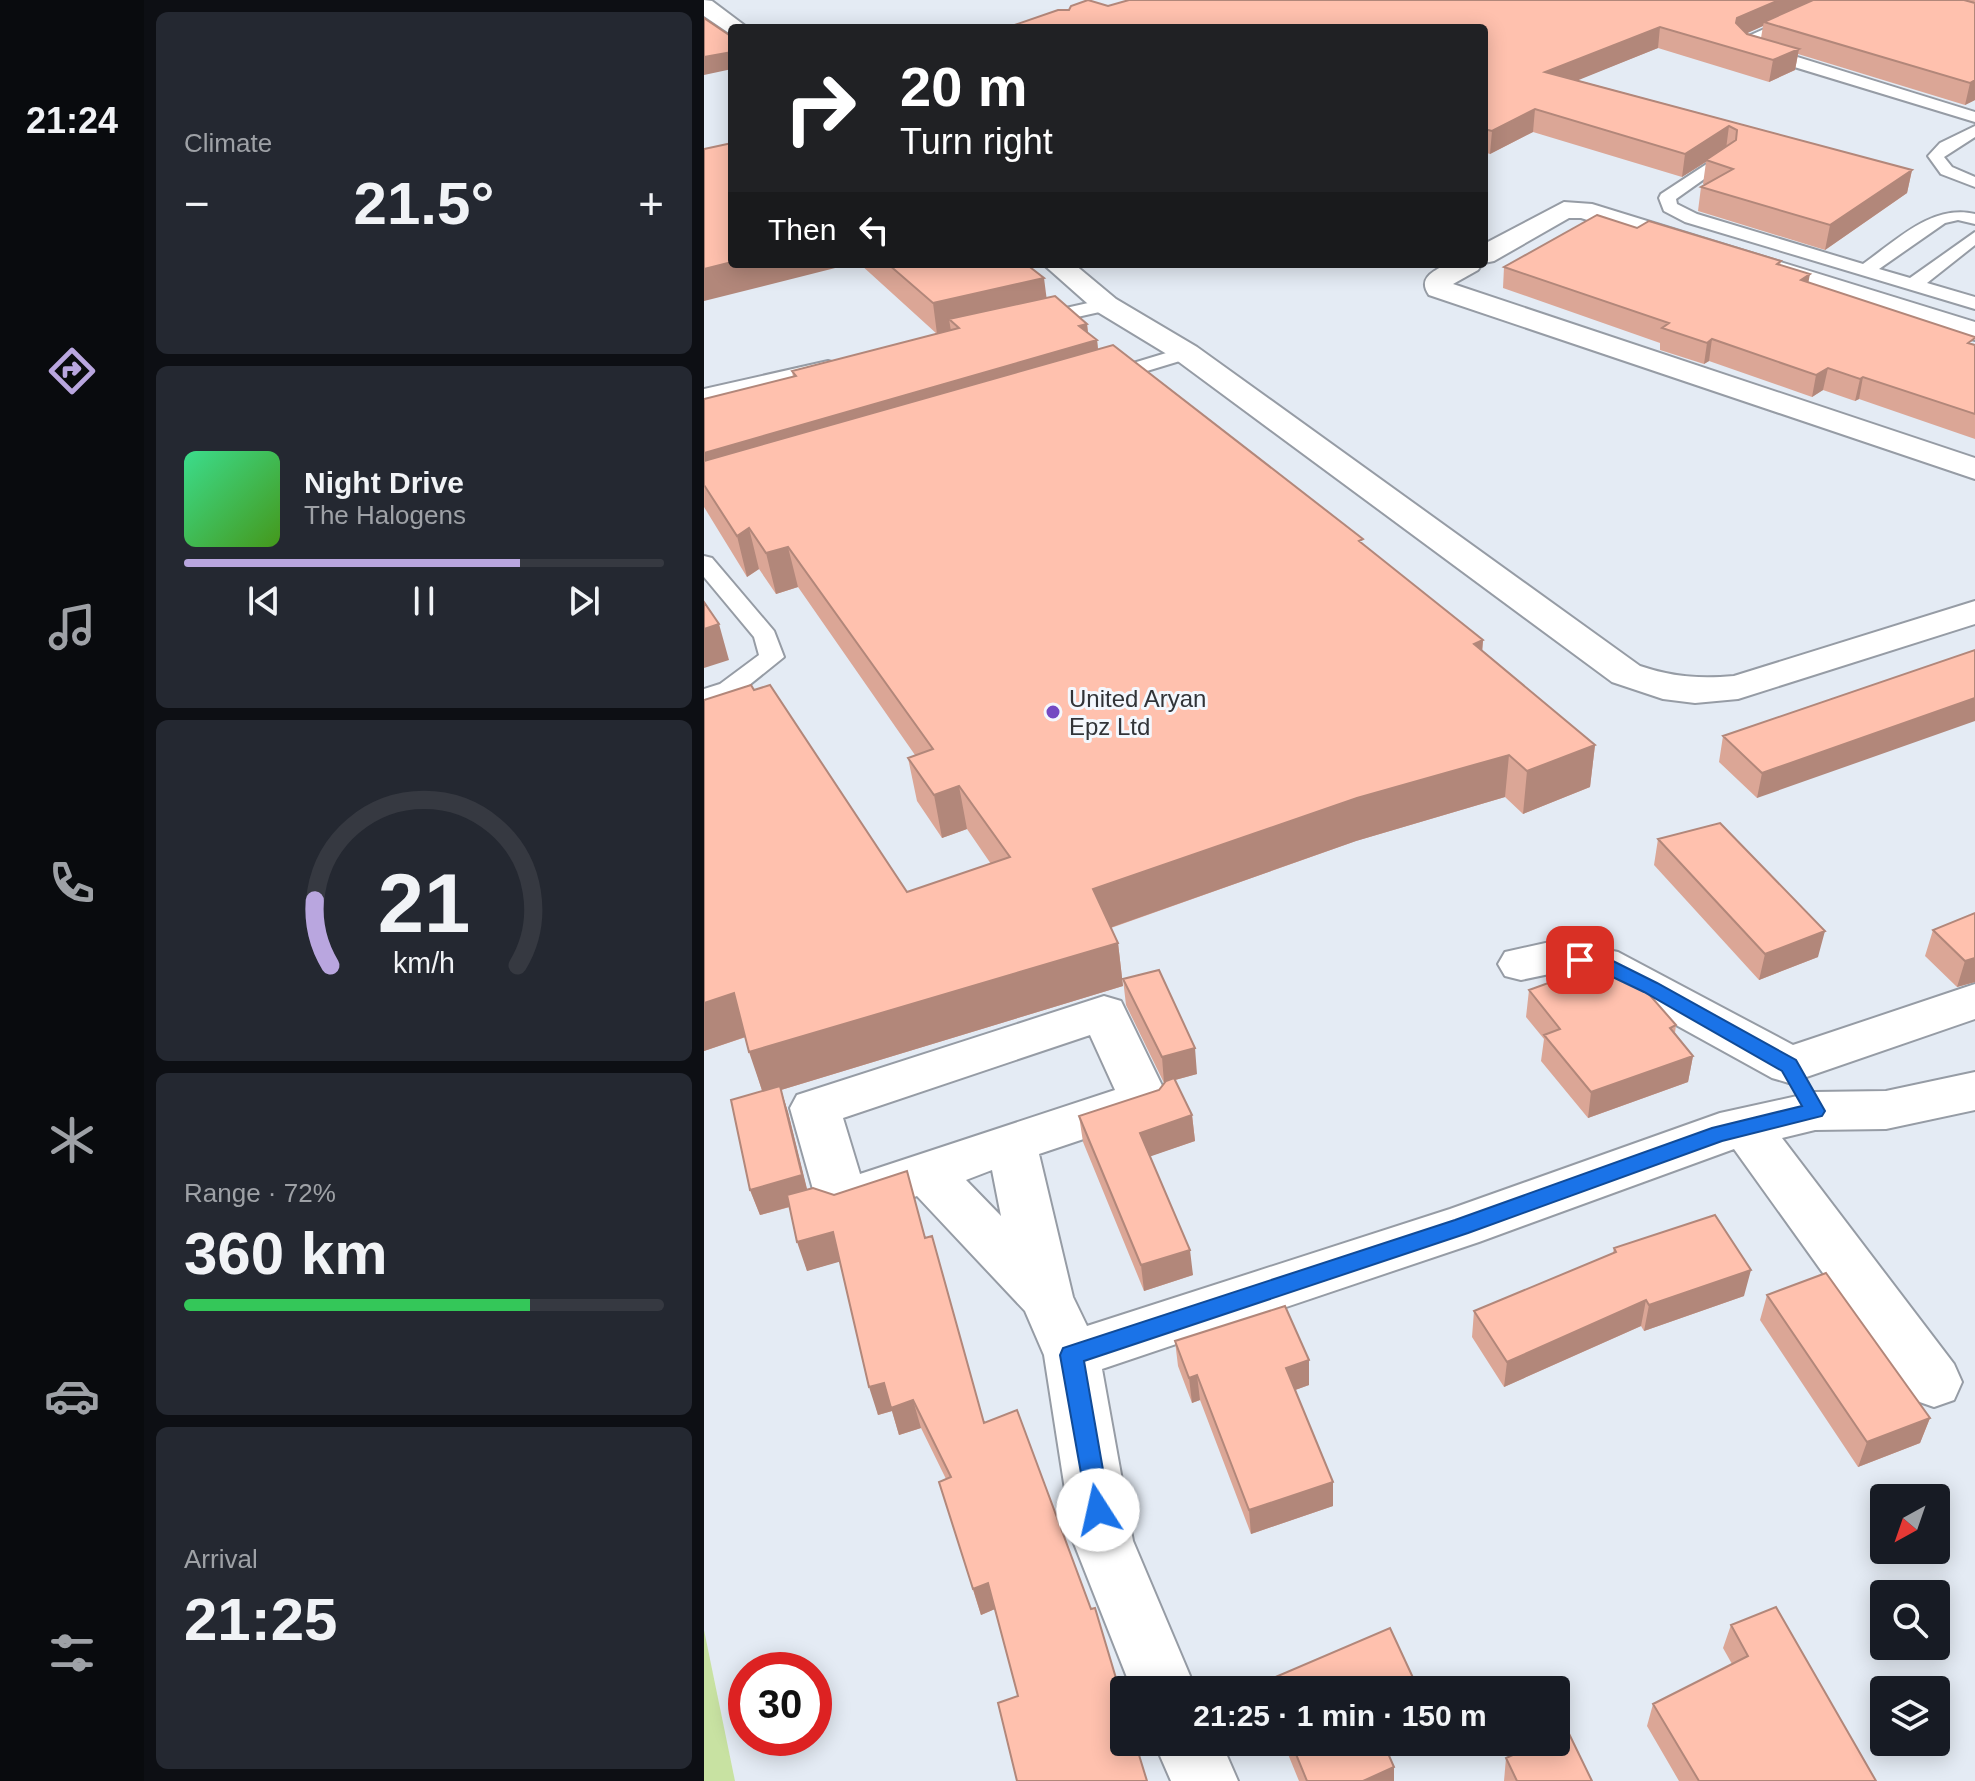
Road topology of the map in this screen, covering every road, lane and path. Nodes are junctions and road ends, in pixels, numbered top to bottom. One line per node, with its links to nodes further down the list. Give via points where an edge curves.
1 (1842, 0): 4 (lane, via 1742,42 1750,49)
2 (704, 6): 3 (street)
3 (731, 24)
4 (1975, 117)
5 (1975, 131): 7 (lane, via 1936,156 1956,176)
6 (1725, 157): 13 (lane, via 1667,198 1670,207 1691,218)
7 (1975, 182)
8 (1975, 219): 13 (lane, via 1939,219)
9 (1975, 237): 14 (lane)
10 (1488, 253): 18 (street, via 1564,210 1583,210)
11 (1062, 268): 16 (street)
12 (1461, 268): 23 (street, via 1439,280 1439,289)
13 (1867, 269): 14 (lane)
14 (1914, 284): 15 (lane)
15 (1975, 303)
16 (1106, 305): 17 (lane); 19 (street)
17 (1013, 325)
18 (1975, 331)
19 (1186, 353): 21 (lane); 25 (street, via 1598,656 1626,674 1663,687 1738,687)
20 (843, 364): 22 (lane)
21 (1081, 385)
22 (704, 395)
23 (1975, 469)
24 (704, 563): 26 (lane, via 766,636 772,657 729,689)
25 (1975, 612)
26 (704, 697)
27 (1521, 964): 29 (street, via 1559,956 1602,964)
28 (1975, 1001): 29 (street)
29 (1789, 1065): 31 (street)
30 (1971, 1098): 31 (street, via 1886,1110)
31 (1815, 1111): 32 (street)
32 (1745, 1126): 36 (street); 37 (street)
33 (1011, 1143): 34 (street); 34 (street, via 1144,1100 1104,1013 815,1108 842,1200); 35 (street)
34 (927, 1173): 35 (street)
35 (1046, 1297): 36 (street)
36 (1072, 1355): 38 (street, via 1103,1541)
37 (1934, 1382)
38 (1158, 1676)
39 (1193, 1756): 40 (street)
40 (1205, 1781)

